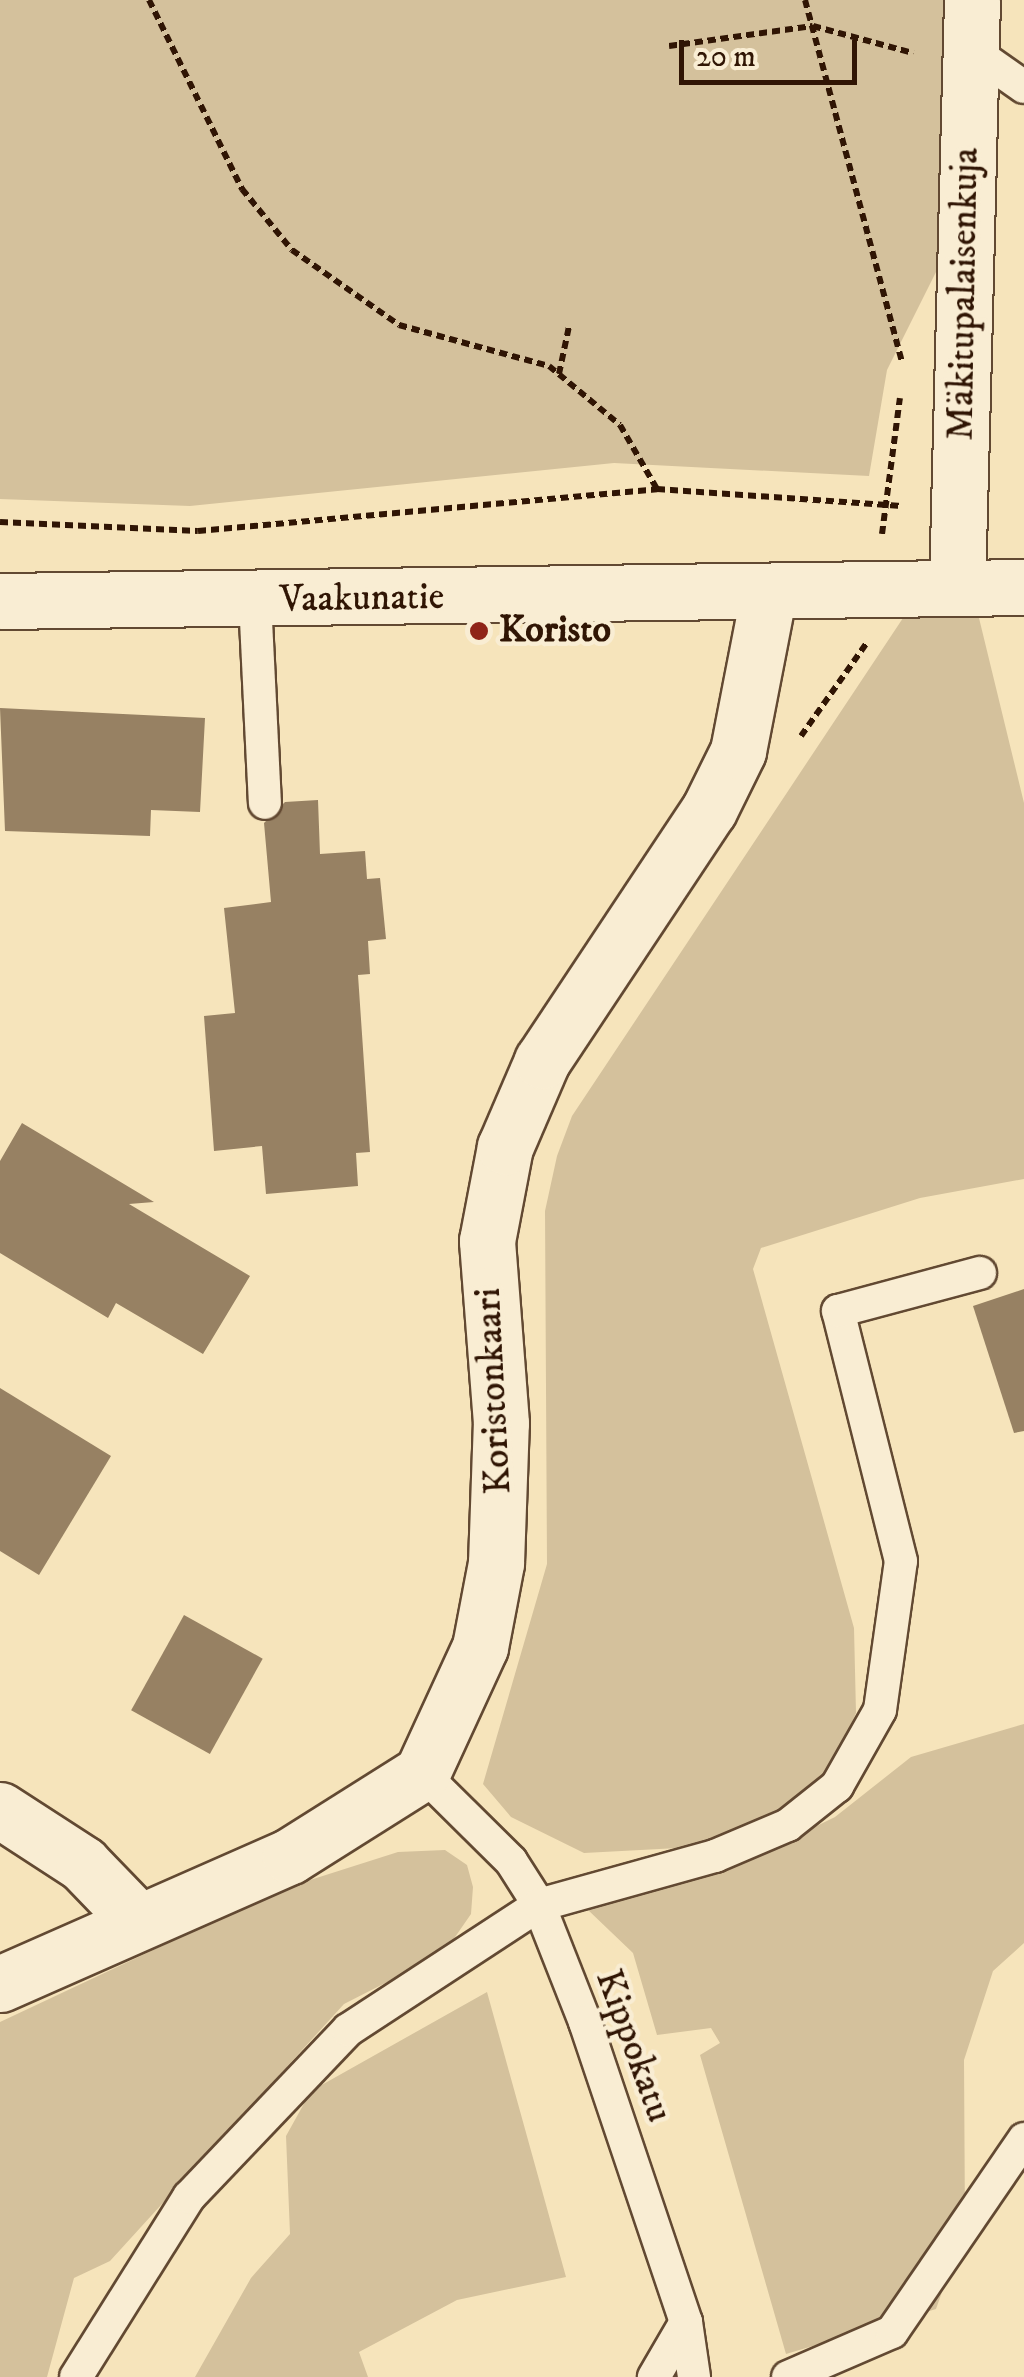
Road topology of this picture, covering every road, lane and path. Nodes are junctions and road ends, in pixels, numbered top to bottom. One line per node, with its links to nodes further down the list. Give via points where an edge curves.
1 (149, 0): 9 (path, via 242,188 292,250 399,326)
2 (806, 0): 3 (path)
3 (813, 26): 4 (path); 5 (path); 8 (path)
4 (971, 39): 6 (lane); 15 (street, Mäkitupalaisenkuja)
5 (669, 46)
6 (1024, 88)
7 (569, 326): 9 (path)
8 (904, 370)
9 (559, 375): 11 (path, via 620,426)
10 (901, 389): 16 (path)
11 (657, 489): 12 (path); 13 (path, via 198,531)
12 (814, 499)
13 (0, 522)
14 (1024, 587): 15 (street, Vaakunatie)
15 (956, 588): 16 (street, Vaakunatie)
16 (878, 589): 17 (street, Vaakunatie); 20 (path, via 872,633)
17 (769, 590): 18 (street, Vaakunatie); 23 (street, Koristonkaari, via 738,751 709,810 542,1061 504,1147 487,1241 501,1422 496,1563 480,1647)
18 (255, 600): 19 (street, Vaakunatie); 21 (lane)
19 (0, 601)
20 (797, 742)
21 (265, 803)
22 (980, 1272): 25 (lane, via 838,1311 900,1561 880,1710 837,1786 788,1825 715,1856)
23 (422, 1773): 25 (lane, Kippokatu, via 511,1861); 26 (street, via 290,1856)
24 (0, 1810): 26 (street, via 83,1864)
25 (539, 1905): 29 (lane, Kippokatu); 30 (lane, via 348,2030 190,2198)
26 (138, 1920): 27 (street)
27 (0, 1984)
28 (1024, 2140): 33 (lane, via 892,2332)
29 (686, 2322): 31 (lane); 32 (lane, Kippokatu)
30 (76, 2377)
31 (654, 2377)
32 (694, 2377)
33 (788, 2377)

